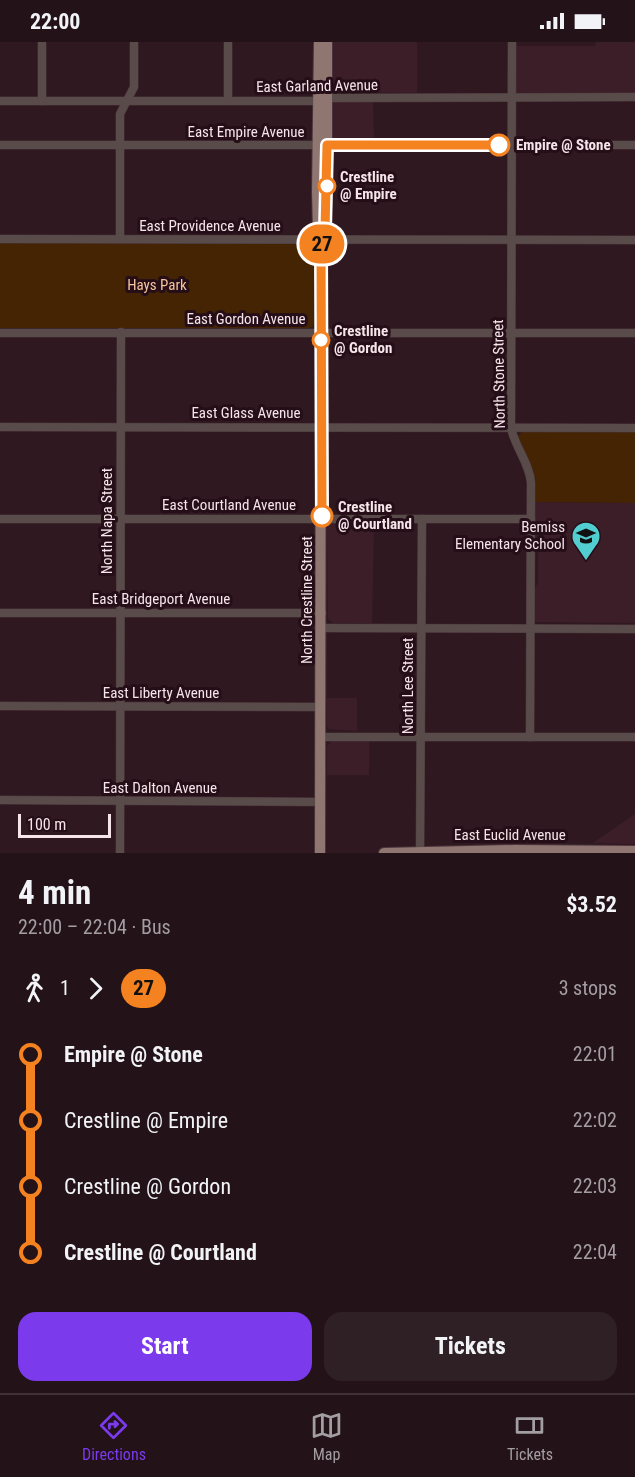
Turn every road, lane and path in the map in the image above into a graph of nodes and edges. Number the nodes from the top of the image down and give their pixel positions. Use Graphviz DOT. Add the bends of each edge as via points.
graph roads {
  1 [pos="42,42"];
  2 [pos="134,42"];
  3 [pos="228,42"];
  4 [pos="319,42"];
  5 [pos="327,42"];
  6 [pos="512,42"];
  7 [pos="635,97"];
  8 [pos="512,98"];
  9 [pos="322,99"];
  10 [pos="228,100"];
  11 [pos="0,101"];
  12 [pos="42,101"];
  13 [pos="127,101"];
  14 [pos="0,145"];
  15 [pos="120,145"];
  16 [pos="322,145"];
  17 [pos="511,145"];
  18 [pos="635,146"];
  19 [pos="0,239"];
  20 [pos="120,239"];
  21 [pos="322,239"];
  22 [pos="512,240"];
  23 [pos="635,240"];
  24 [pos="121,332"];
  25 [pos="0,333"];
  26 [pos="321,333"];
  27 [pos="511,333"];
  28 [pos="635,333"];
  29 [pos="120,426"];
  30 [pos="0,427"];
  31 [pos="322,427"];
  32 [pos="511,428"];
  33 [pos="635,428"];
  34 [pos="0,519"];
  35 [pos="120,519"];
  36 [pos="322,519"];
  37 [pos="422,519"];
  38 [pos="531,519"];
  39 [pos="0,613"];
  40 [pos="120,613"];
  41 [pos="322,613"];
  42 [pos="322,628"];
  43 [pos="421,628"];
  44 [pos="531,628"];
  45 [pos="635,628"];
  46 [pos="0,706"];
  47 [pos="120,706"];
  48 [pos="321,707"];
  49 [pos="322,737"];
  50 [pos="530,737"];
  51 [pos="635,737"];
  52 [pos="422,738"];
  53 [pos="0,800"];
  54 [pos="121,802"];
  55 [pos="321,802"];
  56 [pos="516,851"];
  57 [pos="612,851"];
  58 [pos="635,851"];
  59 [pos="420,852"];
  60 [pos="120,853"];
  61 [pos="320,853"];
  62 [pos="384,853"];
  1 -- 12 [label="street"];
  2 -- 13 [label="street" via="134,87"];
  3 -- 10 [label="street"];
  4 -- 9 [label="main road, North Crestline Street"];
  5 -- 9 [label="main road, North Crestline Street"];
  6 -- 8 [label="street, North Stone Street"];
  7 -- 8 [label="street, East Garland Avenue"];
  8 -- 9 [label="street, East Garland Avenue"];
  8 -- 17 [label="street, North Stone Street"];
  9 -- 10 [label="street, East Garland Avenue"];
  9 -- 16 [label="main road, North Crestline Street"];
  10 -- 13 [label="street, East Garland Avenue"];
  11 -- 12 [label="street, East Garland Avenue"];
  12 -- 13 [label="street, East Garland Avenue"];
  13 -- 15 [label="street" via="120,114"];
  14 -- 15 [label="street, East Empire Avenue"];
  15 -- 16 [label="street, East Empire Avenue"];
  15 -- 20 [label="street"];
  16 -- 17 [label="street, East Empire Avenue"];
  16 -- 21 [label="main road, North Crestline Street"];
  17 -- 18 [label="street, East Empire Avenue"];
  17 -- 22 [label="street, North Stone Street"];
  19 -- 20 [label="street, East Providence Avenue"];
  20 -- 21 [label="street, East Providence Avenue"];
  21 -- 22 [label="street, East Providence Avenue"];
  21 -- 26 [label="main road, North Crestline Street"];
  22 -- 23 [label="street, East Providence Avenue"];
  22 -- 27 [label="street, North Stone Street"];
  24 -- 25 [label="street, East Gordon Avenue"];
  24 -- 26 [label="street, East Gordon Avenue"];
  24 -- 29 [label="street, North Napa Street"];
  26 -- 27 [label="street, East Gordon Avenue"];
  26 -- 31 [label="main road, North Crestline Street"];
  27 -- 28 [label="street, East Gordon Avenue"];
  27 -- 32 [label="street, North Stone Street"];
  29 -- 30 [label="street, East Glass Avenue"];
  29 -- 31 [label="street, East Glass Avenue"];
  29 -- 35 [label="street, North Napa Street"];
  31 -- 32 [label="street, East Glass Avenue"];
  31 -- 36 [label="main road, North Crestline Street"];
  32 -- 33 [label="street, East Glass Avenue"];
  32 -- 38 [label="street, North Stone Street" via="531,475"];
  34 -- 35 [label="street, East Courtland Avenue"];
  35 -- 36 [label="street, East Courtland Avenue"];
  35 -- 40 [label="street, North Napa Street"];
  36 -- 37 [label="street, East Courtland Avenue"];
  36 -- 41 [label="main road, North Crestline Street"];
  37 -- 38 [label="street, East Courtland Avenue"];
  37 -- 43 [label="street, North Lee Street"];
  38 -- 44 [label="street, North Stone Street"];
  39 -- 40 [label="street, East Bridgeport Avenue"];
  40 -- 41 [label="street, East Bridgeport Avenue"];
  40 -- 47 [label="street, North Napa Street"];
  41 -- 42 [label="main road, North Crestline Street"];
  42 -- 43 [label="street"];
  42 -- 48 [label="main road, North Crestline Street"];
  43 -- 44 [label="street"];
  43 -- 52 [label="street, North Lee Street"];
  44 -- 45 [label="street"];
  44 -- 50 [label="street, North Stone Street"];
  46 -- 47 [label="street, East Liberty Avenue"];
  47 -- 48 [label="street, East Liberty Avenue"];
  47 -- 54 [label="street, North Napa Street"];
  48 -- 49 [label="main road, North Crestline Street"];
  49 -- 52 [label="street"];
  49 -- 55 [label="main road, North Crestline Street"];
  50 -- 51 [label="street"];
  50 -- 52 [label="street"];
  52 -- 59 [label="street, North Lee Street"];
  53 -- 54 [label="street, East Dalton Avenue"];
  54 -- 55 [label="street, East Dalton Avenue"];
  54 -- 60 [label="street, North Napa Street"];
  55 -- 61 [label="main road, North Crestline Street"];
  56 -- 57 [label="main road, East Euclid Avenue"];
  56 -- 59 [label="main road, East Euclid Avenue"];
  57 -- 58 [label="main road, East Euclid Avenue"];
  59 -- 62 [label="main road, East Euclid Avenue"];
}
